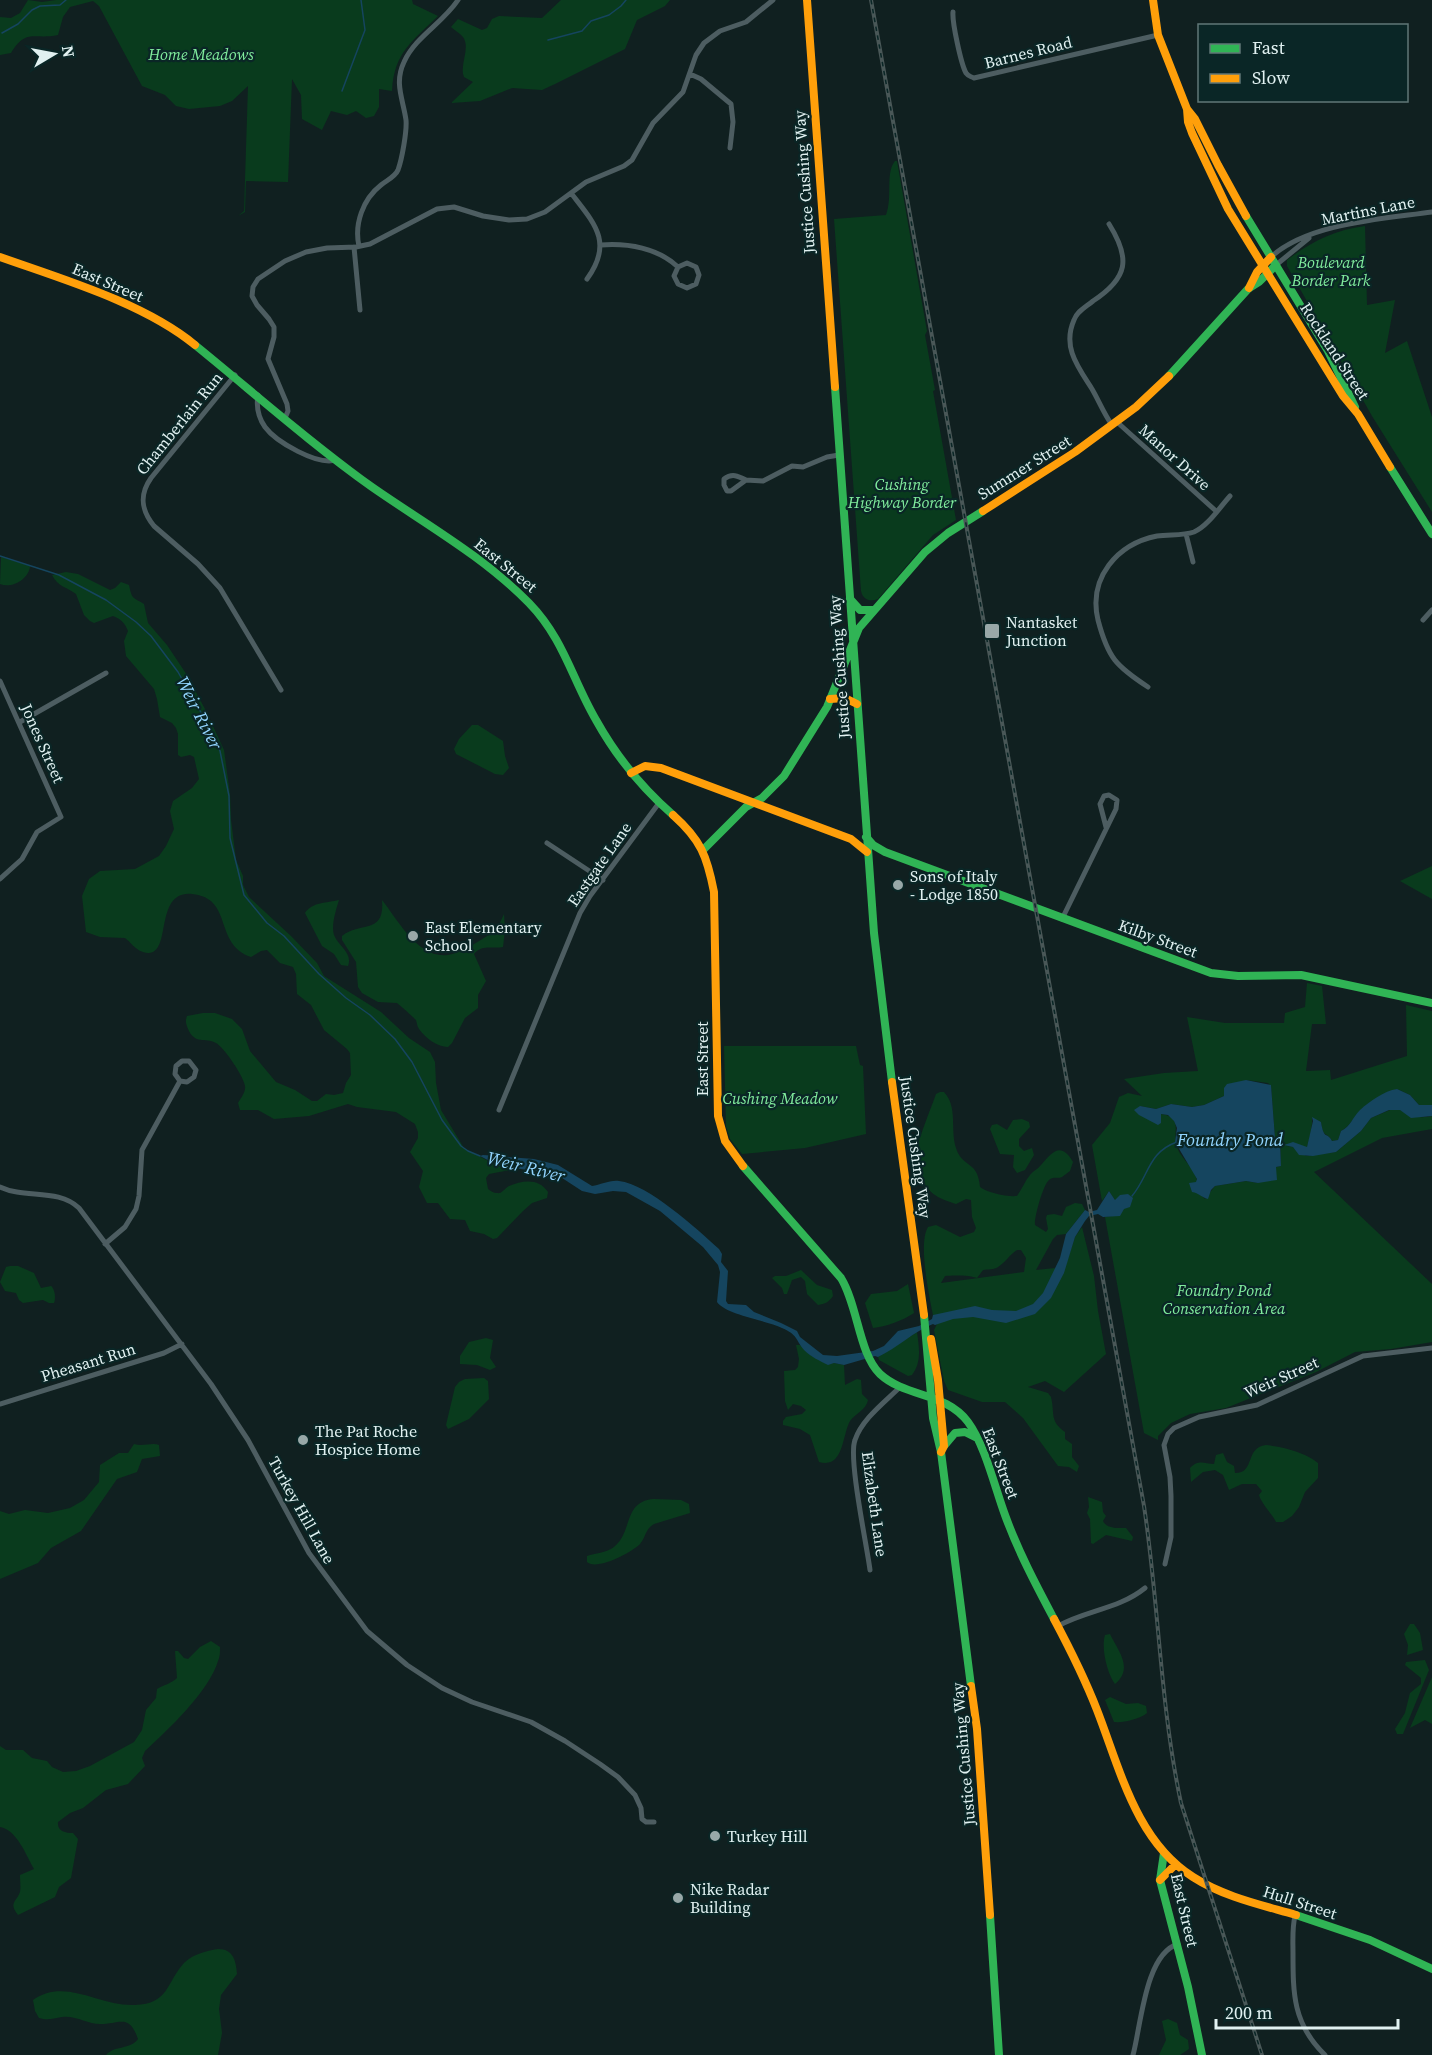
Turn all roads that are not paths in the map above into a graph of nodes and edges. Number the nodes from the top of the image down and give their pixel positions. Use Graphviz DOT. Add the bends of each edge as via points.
graph roads {
  1 [pos="458,0"];
  2 [pos="773,0"];
  3 [pos="807,0"];
  4 [pos="1153,0"];
  5 [pos="953,12"];
  6 [pos="1158,35"];
  7 [pos="690,74"];
  8 [pos="1187,109"];
  9 [pos="730,148"];
  10 [pos="571,192"];
  11 [pos="1432,212"];
  12 [pos="1109,224"];
  13 [pos="1310,236"];
  14 [pos="601,244"];
  15 [pos="356,247"];
  16 [pos="0,257"];
  17 [pos="1273,261"];
  18 [pos="678,267"];
  19 [pos="1265,270"];
  20 [pos="587,279"];
  21 [pos="360,310"];
  22 [pos="235,375"];
  23 [pos="258,395"];
  24 [pos="1358,414"];
  25 [pos="285,418"];
  26 [pos="1115,424"];
  27 [pos="839,455"];
  28 [pos="336,460"];
  29 [pos="746,480"];
  30 [pos="1230,496"];
  31 [pos="1216,511"];
  32 [pos="1186,534"];
  33 [pos="1432,534"];
  34 [pos="1193,562"];
  35 [pos="850,598"];
  36 [pos="874,610"];
  37 [pos="1432,610"];
  38 [pos="1423,621"];
  39 [pos="853,642"];
  40 [pos="106,673"];
  41 [pos="0,681"];
  42 [pos="1148,687"];
  43 [pos="281,690"];
  44 [pos="830,699"];
  45 [pos="857,704"];
  46 [pos="20,722"];
  47 [pos="631,773"];
  48 [pos="753,803"];
  49 [pos="659,804"];
  50 [pos="1106,827"];
  51 [pos="866,833"];
  52 [pos="851,839"];
  53 [pos="547,843"];
  54 [pos="703,850"];
  55 [pos="885,852"];
  56 [pos="867,856"];
  57 [pos="0,879"];
  58 [pos="603,880"];
  59 [pos="1062,919"];
  60 [pos="1432,1003"];
  61 [pos="180,1081"];
  62 [pos="499,1110"];
  63 [pos="0,1187"];
  64 [pos="105,1244"];
  65 [pos="182,1344"];
  66 [pos="1432,1348"];
  67 [pos="900,1387"];
  68 [pos="935,1398"];
  69 [pos="0,1404"];
  70 [pos="975,1437"];
  71 [pos="943,1449"];
  72 [pos="1166,1564"];
  73 [pos="870,1570"];
  74 [pos="1145,1588"];
  75 [pos="1058,1626"];
  76 [pos="654,1822"];
  77 [pos="1164,1853"];
  78 [pos="1176,1864"];
  79 [pos="1160,1880"];
  80 [pos="1296,1916"];
  81 [pos="1178,1944"];
  82 [pos="1432,1969"];
  83 [pos="999,2055"];
  84 [pos="1133,2055"];
  85 [pos="1202,2055"];
  86 [pos="1324,2055"];
  1 -- 15 [label="street" via="413,47 403,64 398,89 406,124 398,170 364,207"];
  2 -- 7 [label="street" via="746,22 707,40 696,55"];
  3 -- 27 [label="main road, Justice Cushing Way"];
  4 -- 6 [label="main road"];
  5 -- 6 [label="street, Barnes Road" via="964,68 974,78"];
  6 -- 8 [label="main road"];
  7 -- 9 [label="street" via="731,104"];
  7 -- 10 [label="street" via="683,92 650,128 632,160"];
  8 -- 17 [label="main road"];
  8 -- 19 [label="main road" via="1188,122 1228,209"];
  10 -- 14 [label="street" via="596,226"];
  10 -- 15 [label="street" via="545,212 522,219 490,218 454,207 437,209 378,240"];
  11 -- 13 [label="street, Martins Lane" via="1344,225"];
  12 -- 26 [label="street, Manor Drive" via="1123,252 1120,276 1110,290 1076,316 1070,339 1074,362"];
  13 -- 17 [label="street, Martins Lane"];
  13 -- 17 [label="street, Martins Lane" via="1291,243"];
  14 -- 18 [label="street" via="650,250"];
  14 -- 20 [label="street" via="598,262"];
  15 -- 21 [label="street"];
  15 -- 25 [label="street" via="298,255 270,270 253,287 254,302 274,327 268,359 287,404"];
  16 -- 22 [label="main road, East Street" via="142,312 188,339"];
  17 -- 19 [label="main road, Summer Street"];
  17 -- 24 [label="main road, Rockland Street" via="1350,392"];
  18 -- 18 [label="street" via="678,284 687,288 696,284 696,267 687,263"];
  19 -- 24 [label="main road, Rockland Street"];
  19 -- 26 [label="main road, Summer Street" via="1259,282 1248,289 1180,365"];
  22 -- 23 [label="main road, East Street"];
  22 -- 43 [label="street, Chamberlain Run" via="151,478 142,505 154,526 220,588"];
  23 -- 25 [label="main road, East Street"];
  23 -- 28 [label="street" via="258,414 272,435 307,455 324,461"];
  24 -- 33 [label="main road, Rockland Street"];
  25 -- 28 [label="main road, East Street"];
  26 -- 31 [label="street, Manor Drive"];
  26 -- 36 [label="main road, Summer Street" via="948,533"];
  27 -- 29 [label="street" via="791,467 763,481"];
  27 -- 35 [label="main road, Justice Cushing Way"];
  28 -- 47 [label="main road, East Street" via="490,567 530,604 560,643 600,728"];
  30 -- 31 [label="street"];
  31 -- 32 [label="street" via="1201,528"];
  32 -- 34 [label="street"];
  32 -- 42 [label="street" via="1150,538 1126,548 1109,563 1097,586 1097,614 1109,653 1119,667"];
  35 -- 36 [label="main road" via="860,610"];
  35 -- 39 [label="main road, Justice Cushing Way"];
  36 -- 39 [label="main road, Summer Street"];
  37 -- 38 [label="street"];
  39 -- 44 [label="main road, Summer Street"];
  39 -- 45 [label="main road, Justice Cushing Way"];
  40 -- 46 [label="street"];
  41 -- 46 [label="street, Jones Street"];
  44 -- 45 [label="main road" via="845,698"];
  44 -- 48 [label="main road, Summer Street" via="787,771"];
  45 -- 51 [label="main road, Justice Cushing Way"];
  46 -- 57 [label="street, Jones Street" via="61,817 37,832 22,860"];
  47 -- 48 [label="main road" via="643,766 657,767"];
  47 -- 49 [label="main road, East Street"];
  48 -- 52 [label="main road"];
  48 -- 54 [label="main road, Summer Street"];
  49 -- 54 [label="main road, East Street"];
  49 -- 58 [label="street, Eastgate Lane"];
  50 -- 50 [label="street" via="1117,806 1115,798 1109,795 1100,804"];
  50 -- 59 [label="street"];
  51 -- 52 [label="main road"];
  51 -- 55 [label="main road, Kilby Street" via="873,845"];
  51 -- 56 [label="main road, Justice Cushing Way"];
  52 -- 56 [label="main road"];
  53 -- 58 [label="street"];
  54 -- 67 [label="main road, East Street" via="714,892 720,1135 838,1274 850,1296 873,1367"];
  55 -- 56 [label="main road"];
  55 -- 59 [label="main road, Kilby Street"];
  56 -- 68 [label="main road, Justice Cushing Way" via="885,1029 926,1325 933,1349"];
  58 -- 62 [label="street, Eastgate Lane" via="580,913"];
  59 -- 60 [label="main road, Kilby Street" via="1211,973 1301,975"];
  61 -- 61 [label="street" via="190,1081 195,1075 195,1067 189,1061 176,1066 175,1074"];
  61 -- 64 [label="street" via="142,1150 139,1196 133,1216"];
  63 -- 64 [label="street, Turkey Hill Lane" via="70,1200"];
  64 -- 65 [label="street, Turkey Hill Lane"];
  65 -- 69 [label="street, Pheasant Run"];
  65 -- 76 [label="street, Turkey Hill Lane" via="243,1432 309,1553 371,1635 442,1688 531,1722 583,1753 626,1785 639,1803 642,1819"];
  66 -- 72 [label="street, Weir Street" via="1364,1356 1257,1405 1199,1417 1174,1428 1164,1445 1171,1496 1171,1537"];
  67 -- 68 [label="main road, East Street"];
  67 -- 73 [label="street, Elizabeth Lane" via="865,1422 853,1446"];
  68 -- 70 [label="main road, East Street" via="961,1413"];
  68 -- 71 [label="main road, Justice Cushing Way" via="937,1446"];
  70 -- 71 [label="main road" via="956,1433"];
  70 -- 75 [label="main road, East Street" via="1017,1545"];
  71 -- 83 [label="main road, Justice Cushing Way" via="975,1709"];
  74 -- 75 [label="street" via="1118,1605"];
  75 -- 77 [label="main road, East Street" via="1091,1695 1136,1811"];
  77 -- 78 [label="main road, Hull Street"];
  77 -- 79 [label="main road, East Street"];
  78 -- 79 [label="main road"];
  78 -- 80 [label="main road, Hull Street" via="1207,1885"];
  79 -- 81 [label="main road, East Street"];
  80 -- 82 [label="main road, Hull Street" via="1381,1945"];
  80 -- 86 [label="street" via="1295,2005 1308,2036"];
  81 -- 84 [label="street" via="1167,1950 1151,1976"];
  81 -- 85 [label="main road, East Street"];
}
